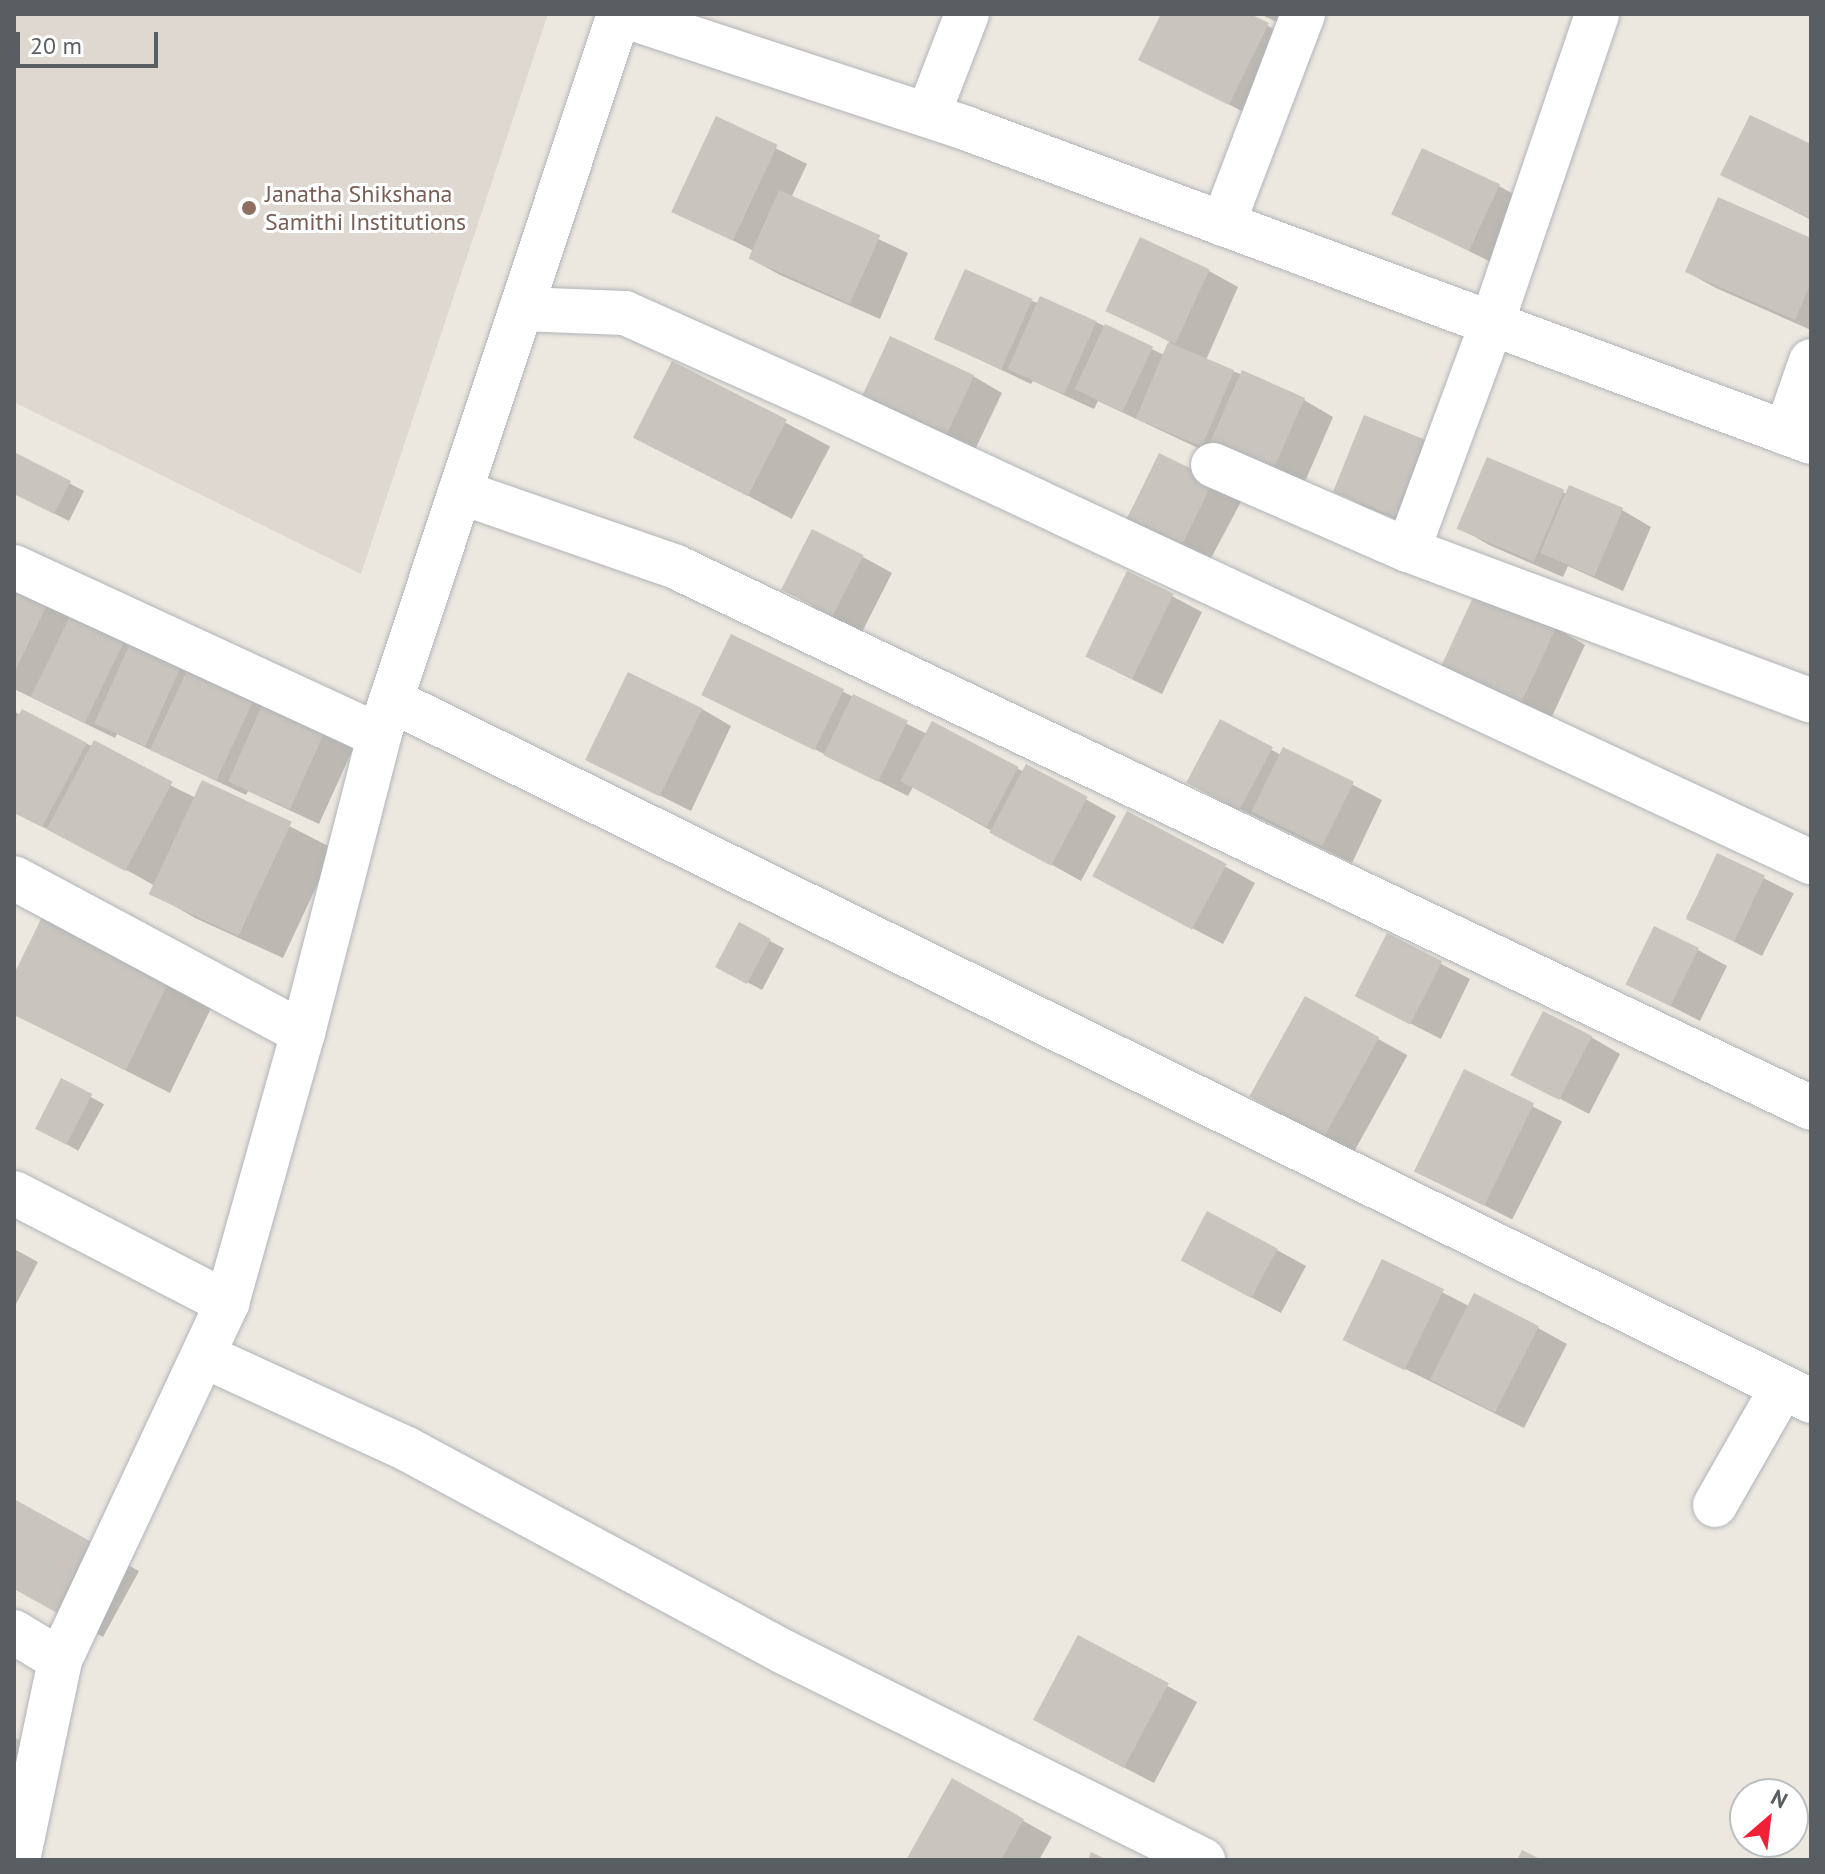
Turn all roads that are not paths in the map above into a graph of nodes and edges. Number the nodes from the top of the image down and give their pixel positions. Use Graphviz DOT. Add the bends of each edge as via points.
graph roads {
  1 [pos="619,14"];
  2 [pos="967,14"];
  3 [pos="1303,14"];
  4 [pos="1597,14"];
  5 [pos="928,115"];
  6 [pos="1223,224"];
  7 [pos="521,309"];
  8 [pos="1492,323"];
  9 [pos="1811,361"];
  10 [pos="1798,437"];
  11 [pos="1213,465"];
  12 [pos="460,492"];
  13 [pos="1408,550"];
  14 [pos="14,567"];
  15 [pos="1811,701"];
  16 [pos="385,718"];
  17 [pos="1811,862"];
  18 [pos="14,878"];
  19 [pos="303,1033"];
  20 [pos="1811,1108"];
  21 [pos="14,1193"];
  22 [pos="227,1303"];
  23 [pos="204,1356"];
  24 [pos="1796,1394"];
  25 [pos="1715,1505"];
  26 [pos="14,1632"];
  27 [pos="60,1660"];
  28 [pos="18,1860"];
  29 [pos="1203,1860"];
  1 -- 5 [label="street"];
  1 -- 7 [label="street"];
  2 -- 5 [label="street"];
  3 -- 6 [label="street"];
  4 -- 8 [label="street"];
  5 -- 6 [label="street"];
  6 -- 8 [label="street"];
  7 -- 12 [label="street"];
  7 -- 17 [label="street" via="625,313"];
  8 -- 10 [label="street"];
  8 -- 13 [label="street"];
  9 -- 10 [label="street"];
  11 -- 13 [label="street"];
  12 -- 16 [label="street"];
  12 -- 20 [label="street" via="676,567"];
  13 -- 15 [label="street"];
  14 -- 16 [label="street"];
  16 -- 19 [label="street"];
  16 -- 24 [label="street"];
  18 -- 19 [label="street"];
  19 -- 22 [label="street"];
  21 -- 22 [label="street"];
  22 -- 23 [label="street"];
  23 -- 27 [label="street"];
  23 -- 29 [label="street" via="407,1449 784,1652"];
  24 -- 25 [label="street"];
  26 -- 27 [label="street"];
  27 -- 28 [label="street"];
}
